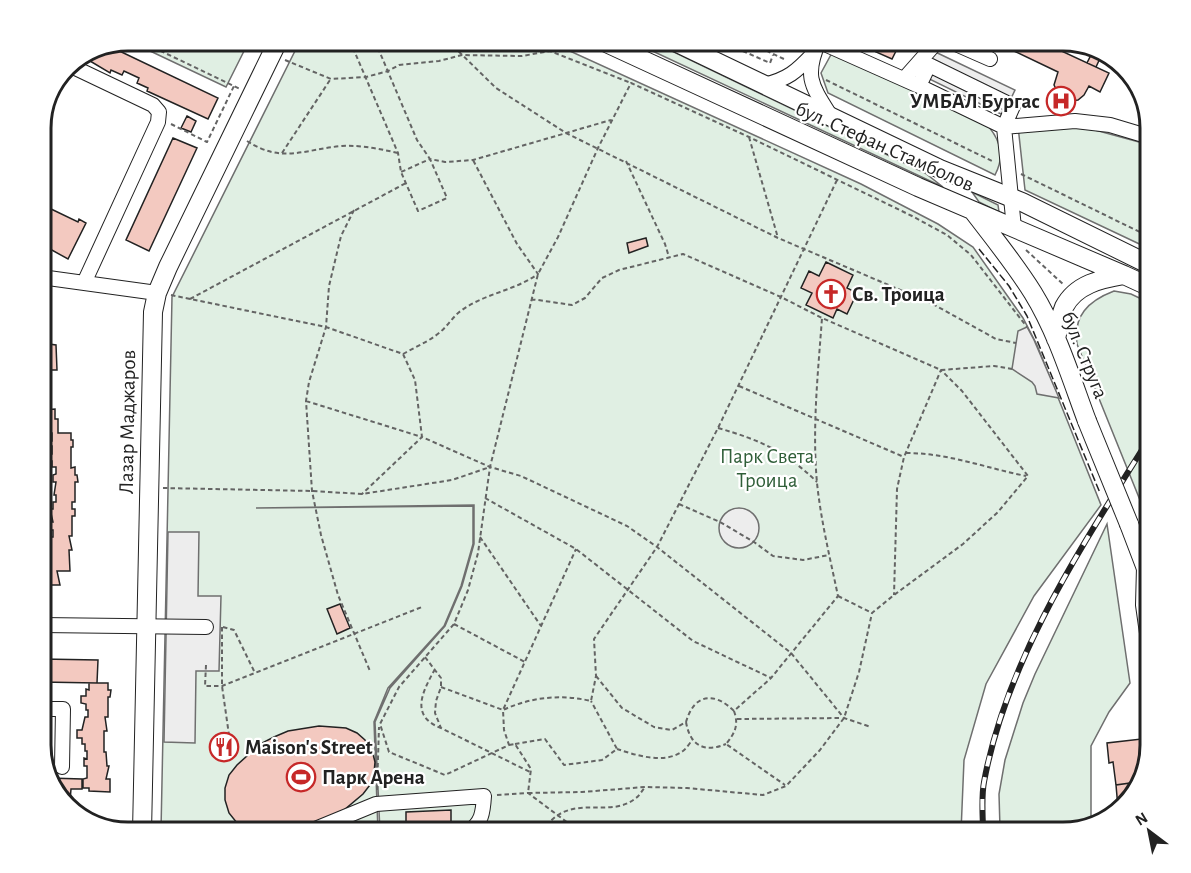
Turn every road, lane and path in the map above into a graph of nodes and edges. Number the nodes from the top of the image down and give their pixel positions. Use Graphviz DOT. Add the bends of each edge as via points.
graph roads {
  1 [pos="162,51"];
  2 [pos="272,51"];
  3 [pos="355,51"];
  4 [pos="379,51"];
  5 [pos="458,51"];
  6 [pos="550,51"];
  7 [pos="625,51"];
  8 [pos="695,51"];
  9 [pos="743,51"];
  10 [pos="768,51"];
  11 [pos="814,51"];
  12 [pos="834,51"];
  13 [pos="929,51"];
  14 [pos="973,51"];
  15 [pos="774,54"];
  16 [pos="462,55"];
  17 [pos="990,59"];
  18 [pos="290,62"];
  19 [pos="77,70"];
  20 [pos="806,70"];
  21 [pos="387,71"];
  22 [pos="366,77"];
  23 [pos="331,79"];
  24 [pos="904,79"];
  25 [pos="631,83"];
  26 [pos="764,85"];
  27 [pos="234,86"];
  28 [pos="919,86"];
  29 [pos="251,94"];
  30 [pos="159,112"];
  31 [pos="830,115"];
  32 [pos="612,120"];
  33 [pos="1004,126"];
  34 [pos="232,132"];
  35 [pos="566,133"];
  36 [pos="1140,134"];
  37 [pos="749,137"];
  38 [pos="598,148"];
  39 [pos="282,153"];
  40 [pos="398,153"];
  41 [pos="430,159"];
  42 [pos="473,160"];
  43 [pos="626,161"];
  44 [pos="940,169"];
  45 [pos="1008,169"];
  46 [pos="401,172"];
  47 [pos="837,180"];
  48 [pos="406,183"];
  49 [pos="1012,198"];
  50 [pos="354,210"];
  51 [pos="972,210"];
  52 [pos="1014,228"];
  53 [pos="1140,232"];
  54 [pos="778,238"];
  55 [pos="805,248"];
  56 [pos="1026,248"];
  57 [pos="669,257"];
  58 [pos="1140,260"];
  59 [pos="538,274"];
  60 [pos="1124,274"];
  61 [pos="51,278"];
  62 [pos="1140,282"];
  63 [pos="84,283"];
  64 [pos="1066,287"];
  65 [pos="157,293"];
  66 [pos="781,297"];
  67 [pos="190,299"];
  68 [pos="531,299"];
  69 [pos="822,318"];
  70 [pos="326,327"];
  71 [pos="1027,327"];
  72 [pos="1056,339"];
  73 [pos="1016,343"];
  74 [pos="403,354"];
  75 [pos="1012,369"];
  76 [pos="941,370"];
  77 [pos="739,386"];
  78 [pos="306,401"];
  79 [pos="816,417"];
  80 [pos="718,428"];
  81 [pos="422,437"];
  82 [pos="905,455"];
  83 [pos="490,467"];
  84 [pos="1028,476"];
  85 [pos="817,482"];
  86 [pos="149,488"];
  87 [pos="312,491"];
  88 [pos="362,494"];
  89 [pos="485,498"];
  90 [pos="679,504"];
  91 [pos="480,537"];
  92 [pos="657,547"];
  93 [pos="1140,548"];
  94 [pos="576,549"];
  95 [pos="829,555"];
  96 [pos="628,590"];
  97 [pos="894,595"];
  98 [pos="838,596"];
  99 [pos="422,607"];
  100 [pos="872,613"];
  101 [pos="454,624"];
  102 [pos="51,625"];
  103 [pos="147,626"];
  104 [pos="541,626"];
  105 [pos="206,627"];
  106 [pos="222,627"];
  107 [pos="354,633"];
  108 [pos="791,653"];
  109 [pos="425,657"];
  110 [pos="525,662"];
  111 [pos="206,665"];
  112 [pos="435,669"];
  113 [pos="370,671"];
  114 [pos="255,673"];
  115 [pos="596,676"];
  116 [pos="771,678"];
  117 [pos="222,686"];
  118 [pos="441,687"];
  119 [pos="591,701"];
  120 [pos="51,709"];
  121 [pos="503,710"];
  122 [pos="734,711"];
  123 [pos="843,718"];
  124 [pos="737,719"];
  125 [pos="686,722"];
  126 [pos="380,724"];
  127 [pos="871,727"];
  128 [pos="441,728"];
  129 [pos="229,735"];
  130 [pos="692,740"];
  131 [pos="515,744"];
  132 [pos="726,744"];
  133 [pos="509,745"];
  134 [pos="617,748"];
  135 [pos="493,752"];
  136 [pos="62,767"];
  137 [pos="530,773"];
  138 [pos="786,786"];
  139 [pos="645,787"];
  140 [pos="528,793"];
  141 [pos="484,796"];
  142 [pos="376,804"];
  143 [pos="142,822"];
  144 [pos="336,822"];
  145 [pos="479,822"];
  146 [pos="550,822"];
  147 [pos="567,822"];
  1 -- 27 [label="path"];
  2 -- 29 [label="main road, Лазар Маджаров"];
  3 -- 22 [label="path"];
  4 -- 21 [label="path"];
  5 -- 16 [label="path"];
  6 -- 16 [label="path" via="522,56"];
  6 -- 25 [label="path"];
  7 -- 51 [label="main road, бул. Стефан Стамболов"];
  8 -- 26 [label="main road, бул. Стефан Стамболов"];
  9 -- 15 [label="path" via="770,63"];
  10 -- 15 [label="path"];
  11 -- 20 [label="street"];
  12 -- 24 [label="street"];
  13 -- 24 [label="street"];
  14 -- 17 [label="street"];
  15 -- 20 [label="path"];
  16 -- 21 [label="path" via="399,64"];
  16 -- 35 [label="path" via="496,88"];
  18 -- 23 [label="path"];
  19 -- 30 [label="street" via="153,105"];
  20 -- 26 [label="street"];
  20 -- 31 [label="street"];
  20 -- 45 [label="path"];
  21 -- 22 [label="path"];
  21 -- 41 [label="path" via="417,140"];
  22 -- 23 [label="path"];
  22 -- 40 [label="path"];
  23 -- 39 [label="path"];
  24 -- 28 [label="street"];
  25 -- 32 [label="path"];
  25 -- 37 [label="path"];
  26 -- 31 [label="main road, бул. Стефан Стамболов"];
  27 -- 29 [label="path"];
  27 -- 30 [label="path" via="207,142 171,124"];
  28 -- 33 [label="street"];
  28 -- 33 [label="street" via="929,65 1013,106"];
  29 -- 34 [label="main road, Лазар Маджаров"];
  30 -- 63 [label="street" via="158,122"];
  31 -- 44 [label="main road, бул. Стефан Стамболов"];
  32 -- 35 [label="path"];
  32 -- 38 [label="path"];
  33 -- 36 [label="street" via="1075,121"];
  33 -- 45 [label="street"];
  34 -- 39 [label="path" via="261,150"];
  34 -- 65 [label="main road, Лазар Маджаров"];
  35 -- 38 [label="path"];
  35 -- 42 [label="path"];
  37 -- 47 [label="path"];
  37 -- 54 [label="path"];
  38 -- 43 [label="path"];
  38 -- 59 [label="path"];
  39 -- 40 [label="path" via="362,146"];
  40 -- 46 [label="path"];
  41 -- 42 [label="path"];
  41 -- 46 [label="path"];
  41 -- 48 [label="path" via="447,198 418,211"];
  42 -- 59 [label="path"];
  43 -- 54 [label="path"];
  43 -- 57 [label="path"];
  44 -- 49 [label="main road, бул. Стефан Стамболов"];
  44 -- 51 [label="main road, бул. Струга"];
  45 -- 49 [label="street"];
  45 -- 53 [label="path"];
  46 -- 48 [label="path"];
  47 -- 55 [label="path"];
  47 -- 71 [label="path" via="947,235 971,255"];
  48 -- 50 [label="path"];
  49 -- 52 [label="street"];
  49 -- 58 [label="main road, бул. Стефан Стамболов"];
  50 -- 67 [label="path"];
  50 -- 70 [label="path" via="341,236 329,285"];
  51 -- 52 [label="main road, бул. Стефан Стамболов"];
  51 -- 72 [label="main road, бул. Струга" via="1034,294"];
  52 -- 60 [label="main road, бул. Стефан Стамболов"];
  54 -- 55 [label="path"];
  55 -- 66 [label="path"];
  55 -- 73 [label="path" via="931,303 996,339"];
  56 -- 64 [label="path"];
  57 -- 66 [label="path" via="683,254"];
  57 -- 68 [label="path" via="602,278 585,298 572,305"];
  59 -- 68 [label="path"];
  59 -- 74 [label="path" via="524,284 487,296 461,310 441,332"];
  60 -- 62 [label="main road, бул. Стефан Стамболов"];
  60 -- 72 [label="main road" via="1100,279 1074,294 1064,308"];
  61 -- 63 [label="street"];
  63 -- 65 [label="street"];
  65 -- 67 [label="path"];
  65 -- 86 [label="main road, Лазар Маджаров" via="151,333"];
  66 -- 69 [label="path"];
  66 -- 77 [label="path"];
  67 -- 70 [label="path"];
  68 -- 83 [label="path"];
  69 -- 76 [label="path"];
  69 -- 79 [label="path"];
  70 -- 74 [label="path"];
  70 -- 78 [label="path"];
  72 -- 93 [label="main road, бул. Струга, bridge"];
  74 -- 81 [label="path" via="415,380"];
  75 -- 76 [label="path" via="994,366"];
  76 -- 82 [label="path"];
  76 -- 84 [label="path"];
  77 -- 79 [label="path"];
  77 -- 80 [label="path"];
  78 -- 81 [label="path"];
  78 -- 87 [label="path"];
  79 -- 82 [label="path"];
  79 -- 85 [label="path"];
  80 -- 85 [label="path" via="774,448"];
  80 -- 90 [label="path"];
  81 -- 83 [label="path"];
  81 -- 88 [label="path"];
  82 -- 84 [label="path" via="933,454"];
  82 -- 97 [label="path" via="897,489"];
  83 -- 88 [label="path" via="452,480"];
  83 -- 89 [label="path"];
  83 -- 92 [label="path" via="521,476 627,526"];
  84 -- 97 [label="path" via="998,512 963,544"];
  85 -- 95 [label="path"];
  86 -- 87 [label="path"];
  86 -- 103 [label="main road, Лазар Маджаров"];
  87 -- 88 [label="path"];
  87 -- 107 [label="path" via="338,595"];
  89 -- 91 [label="path"];
  89 -- 94 [label="path"];
  90 -- 92 [label="path"];
  90 -- 95 [label="path" via="720,522 773,556 803,560"];
  91 -- 101 [label="path" via="468,590"];
  91 -- 104 [label="path"];
  92 -- 96 [label="path"];
  92 -- 108 [label="path"];
  94 -- 96 [label="path"];
  94 -- 104 [label="path"];
  95 -- 98 [label="path"];
  96 -- 115 [label="path" via="594,639"];
  96 -- 116 [label="path" via="693,641"];
  97 -- 100 [label="path"];
  98 -- 100 [label="path"];
  98 -- 108 [label="path"];
  99 -- 107 [label="path"];
  100 -- 123 [label="path" via="859,672"];
  101 -- 109 [label="path"];
  101 -- 110 [label="path"];
  102 -- 103 [label="street"];
  103 -- 105 [label="street"];
  103 -- 143 [label="main road, Лазар Маджаров"];
  104 -- 110 [label="path"];
  105 -- 106 [label="path"];
  106 -- 114 [label="path" via="234,630"];
  106 -- 117 [label="path"];
  107 -- 113 [label="path"];
  107 -- 114 [label="path"];
  108 -- 116 [label="path"];
  108 -- 123 [label="path"];
  109 -- 112 [label="path"];
  109 -- 126 [label="path" via="399,687"];
  110 -- 121 [label="path"];
  111 -- 117 [label="path" via="206,686"];
  112 -- 118 [label="path"];
  112 -- 128 [label="path" via="423,692 421,706 429,723"];
  114 -- 117 [label="path"];
  115 -- 119 [label="path"];
  115 -- 125 [label="path" via="622,708 654,727 672,730"];
  116 -- 122 [label="path"];
  117 -- 129 [label="path"];
  118 -- 121 [label="path"];
  118 -- 128 [label="path" via="435,713"];
  119 -- 121 [label="path" via="551,697"];
  119 -- 134 [label="path"];
  120 -- 136 [label="street" via="63,709"];
  121 -- 133 [label="path"];
  122 -- 124 [label="path"];
  122 -- 125 [label="path" via="724,701 711,698 698,702"];
  123 -- 124 [label="path"];
  123 -- 127 [label="path"];
  123 -- 138 [label="path"];
  124 -- 132 [label="path" via="736,730"];
  125 -- 130 [label="path"];
  126 -- 135 [label="path" via="389,752 445,775"];
  126 -- 142 [label="path"];
  128 -- 135 [label="path"];
  130 -- 132 [label="path" via="709,748"];
  130 -- 134 [label="path" via="683,752 667,757 643,757"];
  131 -- 133 [label="path"];
  131 -- 134 [label="path" via="545,740 564,765 602,760"];
  131 -- 137 [label="path"];
  132 -- 138 [label="path"];
  133 -- 135 [label="path"];
  135 -- 137 [label="path"];
  137 -- 140 [label="path"];
  138 -- 139 [label="path" via="763,795"];
  139 -- 140 [label="path"];
  139 -- 146 [label="path, bridge" via="635,799 617,806 582,807"];
  140 -- 141 [label="path"];
  140 -- 147 [label="path"];
  141 -- 142 [label="street"];
  141 -- 145 [label="street"];
  142 -- 144 [label="street"];
}
